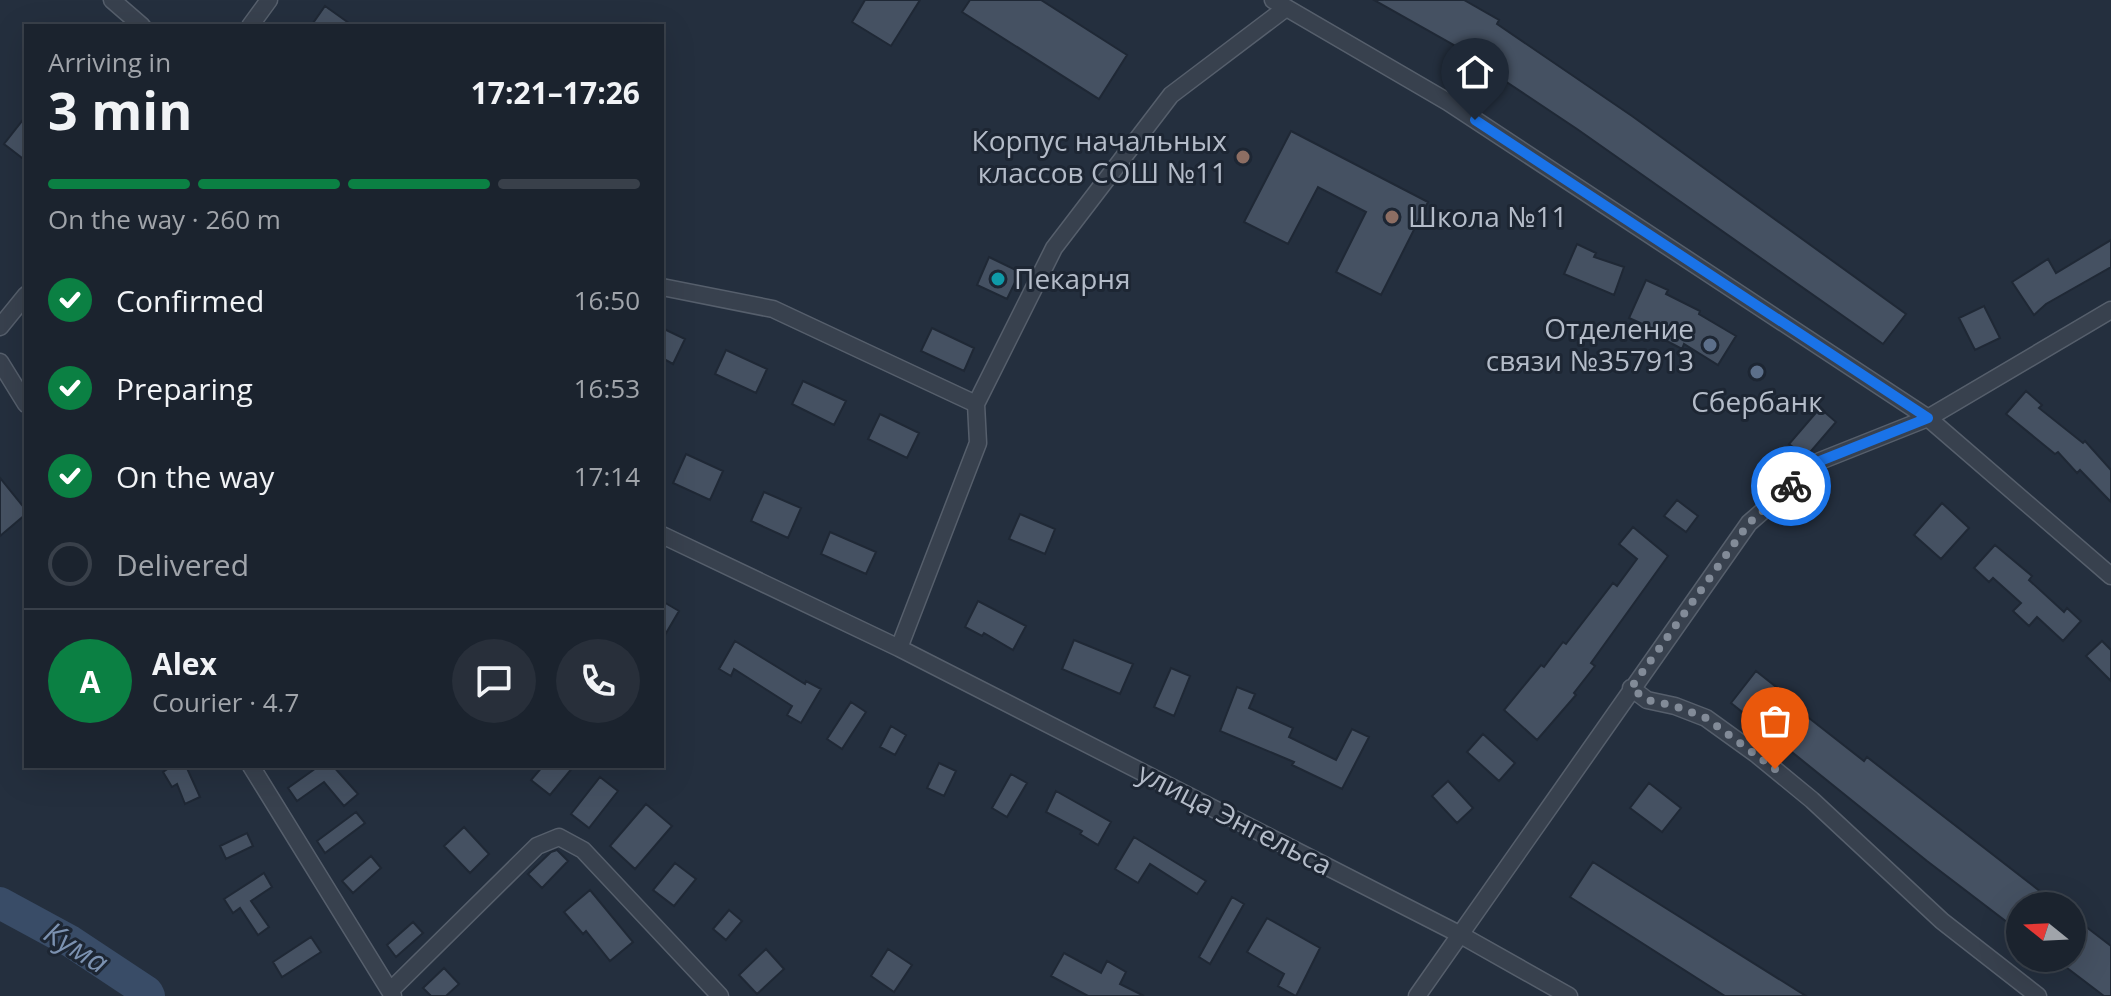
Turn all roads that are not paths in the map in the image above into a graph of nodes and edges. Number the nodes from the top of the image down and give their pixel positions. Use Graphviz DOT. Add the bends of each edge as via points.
graph roads {
  1 [pos="112,0"];
  2 [pos="269,0"];
  3 [pos="1280,4"];
  4 [pos="140,24"];
  5 [pos="251,24"];
  6 [pos="664,287"];
  7 [pos="24,297"];
  8 [pos="2111,310"];
  9 [pos="0,327"];
  10 [pos="0,362"];
  11 [pos="24,401"];
  12 [pos="976,404"];
  13 [pos="1928,418"];
  14 [pos="664,536"];
  15 [pos="2111,576"];
  16 [pos="899,648"];
  17 [pos="1631,688"];
  18 [pos="252,768"];
  19 [pos="1459,934"];
  20 [pos="392,994"];
  21 [pos="720,996"];
  22 [pos="1417,996"];
  23 [pos="1569,996"];
  24 [pos="2038,996"];
  1 -- 4 [label="street"];
  2 -- 5 [label="street"];
  3 -- 12 [label="street" via="1171,95 1054,248"];
  3 -- 13 [label="street" via="1448,102"];
  6 -- 12 [label="street" via="773,309"];
  7 -- 9 [label="street"];
  8 -- 13 [label="street"];
  10 -- 11 [label="street"];
  12 -- 16 [label="street" via="978,443"];
  13 -- 15 [label="street"];
  13 -- 17 [label="street" via="1820,461 1749,523"];
  14 -- 16 [label="street, улица Энгельса"];
  16 -- 19 [label="street, улица Энгельса"];
  17 -- 19 [label="street"];
  17 -- 24 [label="street" via="1647,700 1706,718 1756,754 1942,921"];
  18 -- 20 [label="street"];
  19 -- 22 [label="street"];
  19 -- 23 [label="street, улица Энгельса"];
  20 -- 21 [label="street" via="537,846 559,837 583,850"];
}
